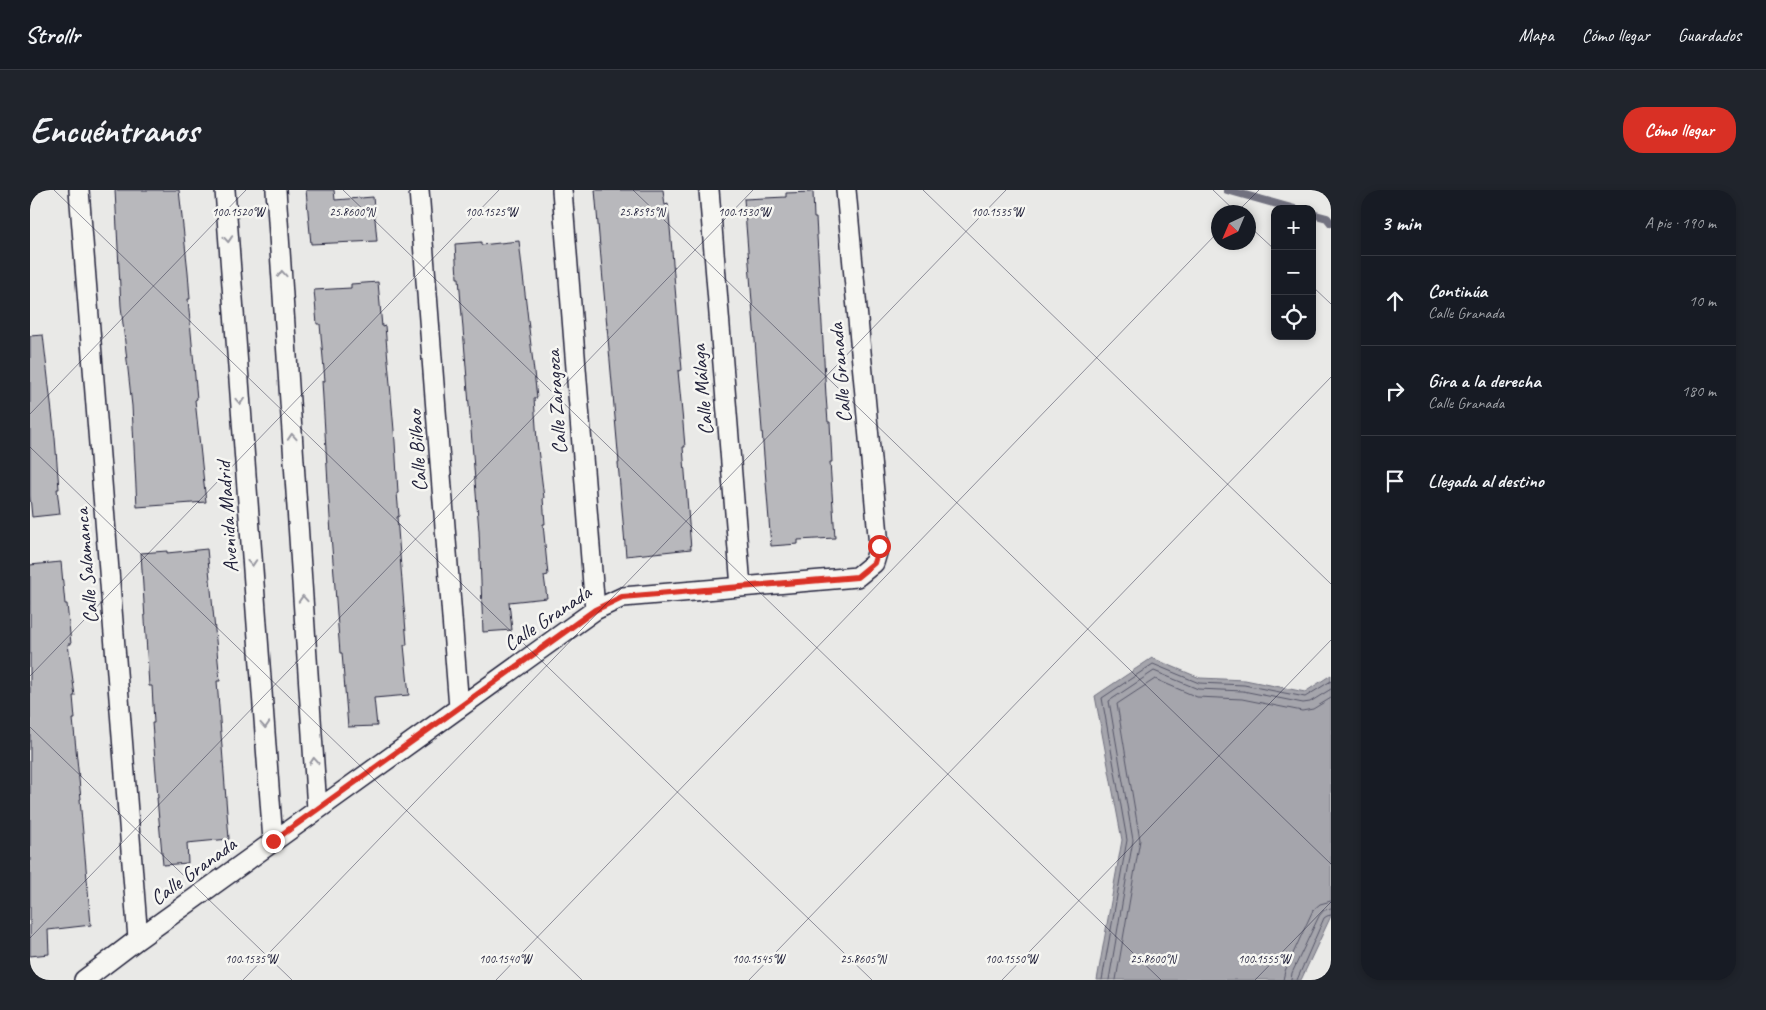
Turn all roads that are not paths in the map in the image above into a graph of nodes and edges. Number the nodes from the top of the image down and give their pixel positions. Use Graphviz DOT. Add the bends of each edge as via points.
graph roads {
  1 [pos="78,190"];
  2 [pos="225,190"];
  3 [pos="276,190"];
  4 [pos="419,190"];
  5 [pos="562,190"];
  6 [pos="709,190"];
  7 [pos="846,190"];
  8 [pos="741,587"];
  9 [pos="595,610"];
  10 [pos="459,708"];
  11 [pos="317,810"];
  12 [pos="273,841"];
  13 [pos="138,939"];
  14 [pos="84,980"];
  1 -- 13 [label="street, Calle Salamanca"];
  2 -- 12 [label="street, Avenida Madrid, one-way"];
  11 -- 3 [label="street, one-way"];
  4 -- 10 [label="street, Calle Bilbao"];
  5 -- 9 [label="street, Calle Zaragoza"];
  6 -- 8 [label="street, Calle Málaga"];
  7 -- 8 [label="street, Calle Granada" via="879,546 874,563 857,577"];
  8 -- 9 [label="street, Calle Granada" via="622,597"];
  9 -- 10 [label="street, Calle Granada"];
  10 -- 11 [label="street, Calle Granada"];
  11 -- 12 [label="street, Calle Granada"];
  12 -- 13 [label="street, Calle Granada"];
  13 -- 14 [label="street, Calle Granada"];
}
